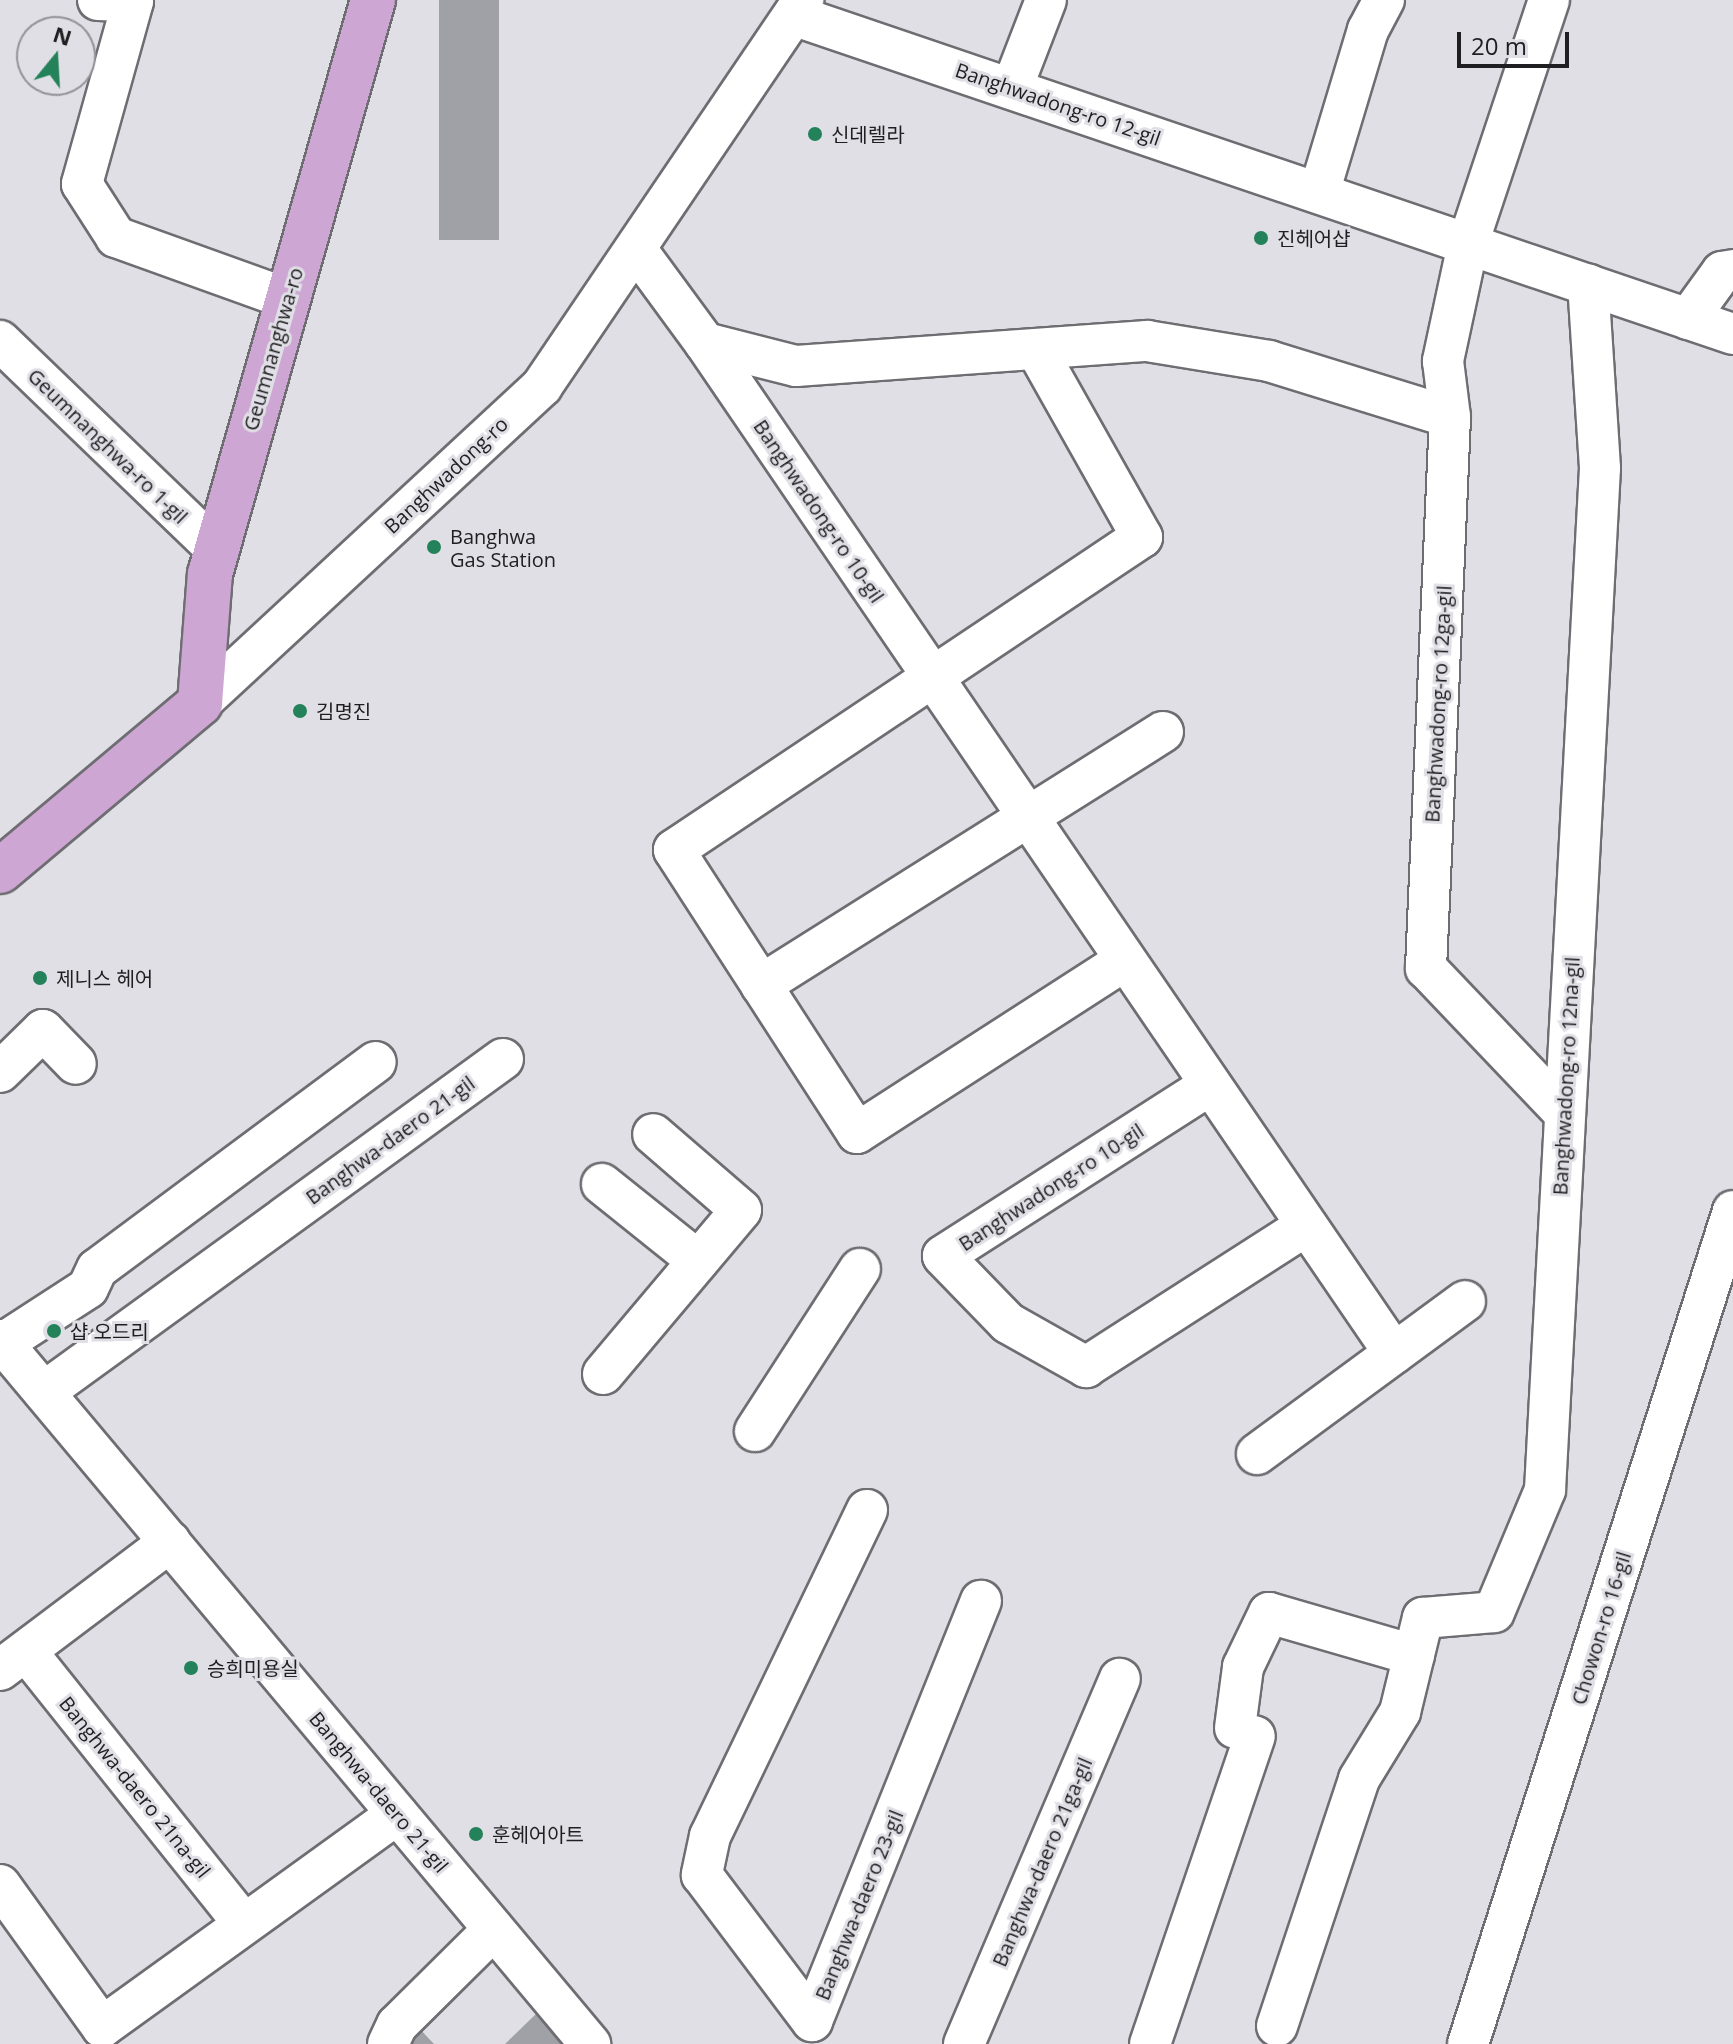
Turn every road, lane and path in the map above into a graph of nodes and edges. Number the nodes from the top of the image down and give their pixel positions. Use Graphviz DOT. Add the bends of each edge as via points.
graph roads {
  1 [pos="98,0"];
  2 [pos="373,0"];
  3 [pos="1046,0"];
  4 [pos="1384,0"];
  5 [pos="1549,0"];
  6 [pos="800,8"];
  7 [pos="1012,88"];
  8 [pos="1319,193"];
  9 [pos="1468,244"];
  10 [pos="636,249"];
  11 [pos="1733,270"];
  12 [pos="1588,284"];
  13 [pos="288,299"];
  14 [pos="1688,319"];
  15 [pos="1733,334"];
  16 [pos="0,341"];
  17 [pos="705,343"];
  18 [pos="1036,349"];
  19 [pos="1450,417"];
  20 [pos="217,550"];
  21 [pos="933,679"];
  22 [pos="200,703"];
  23 [pos="1163,732"];
  24 [pos="1028,817"];
  25 [pos="0,871"];
  26 [pos="1125,960"];
  27 [pos="761,985"];
  28 [pos="503,1059"];
  29 [pos="376,1062"];
  30 [pos="76,1064"];
  31 [pos="0,1072"];
  32 [pos="1210,1085"];
  33 [pos="1564,1113"];
  34 [pos="653,1134"];
  35 [pos="602,1184"];
  36 [pos="1733,1211"];
  37 [pos="1306,1226"];
  38 [pos="698,1261"];
  39 [pos="860,1269"];
  40 [pos="1465,1301"];
  41 [pos="2,1342"];
  42 [pos="1394,1353"];
  43 [pos="603,1374"];
  44 [pos="44,1392"];
  45 [pos="755,1431"];
  46 [pos="1257,1454"];
  47 [pos="867,1510"];
  48 [pos="170,1542"];
  49 [pos="981,1601"];
  50 [pos="1414,1655"];
  51 [pos="13,1660"];
  52 [pos="1120,1679"];
  53 [pos="397,1814"];
  54 [pos="0,1885"];
  55 [pos="244,1924"];
  56 [pos="494,1929"];
  57 [pos="1277,2026"];
  58 [pos="388,2044"];
  59 [pos="590,2044"];
  60 [pos="964,2044"];
  61 [pos="1150,2044"];
  62 [pos="1468,2044"];
  1 -- 13 [label="street" via="133,1 82,184 116,237"];
  2 -- 13 [label="main road, Geumnanghwa-ro"];
  3 -- 7 [label="street"];
  4 -- 8 [label="street" via="1368,30"];
  5 -- 9 [label="street, Banghwadong-ro 12ga-gil"];
  6 -- 7 [label="street, Banghwadong-ro 12-gil"];
  6 -- 10 [label="street, Banghwadong-ro"];
  7 -- 8 [label="street, Banghwadong-ro 12-gil"];
  8 -- 9 [label="street, Banghwadong-ro 12-gil"];
  9 -- 12 [label="street, Banghwadong-ro 12-gil"];
  9 -- 19 [label="street, Banghwadong-ro 12ga-gil" via="1443,361"];
  10 -- 17 [label="street, Banghwadong-ro 10-gil"];
  10 -- 22 [label="street, Banghwadong-ro" via="542,386"];
  11 -- 14 [label="street" via="1722,272"];
  12 -- 14 [label="street, Banghwadong-ro 12-gil"];
  12 -- 33 [label="street, Banghwadong-ro 12na-gil" via="1600,468"];
  13 -- 20 [label="main road, Geumnanghwa-ro"];
  14 -- 15 [label="street, Banghwadong-ro 12-gil"];
  16 -- 20 [label="street, Geumnanghwa-ro 1-gil"];
  17 -- 18 [label="street" via="796,366"];
  17 -- 21 [label="street, Banghwadong-ro 10-gil"];
  18 -- 19 [label="street" via="1147,341 1254,358"];
  18 -- 21 [label="street" via="1142,537"];
  19 -- 33 [label="street, Banghwadong-ro 12ga-gil" via="1426,968"];
  20 -- 22 [label="main road, Geumnanghwa-ro"];
  21 -- 24 [label="street, Banghwadong-ro 10-gil"];
  21 -- 27 [label="street" via="674,850"];
  22 -- 25 [label="main road, Banghwadong-ro"];
  23 -- 24 [label="street"];
  24 -- 26 [label="street, Banghwadong-ro 10-gil"];
  24 -- 27 [label="street"];
  26 -- 27 [label="street" via="857,1133"];
  26 -- 32 [label="street, Banghwadong-ro 10-gil"];
  28 -- 44 [label="street, Banghwa-daero 21-gil"];
  29 -- 41 [label="street, Banghwa-daero 21-gil" via="97,1269 88,1288"];
  30 -- 31 [label="street" via="43,1030"];
  32 -- 37 [label="street, Banghwadong-ro 10-gil"];
  32 -- 37 [label="street, Banghwadong-ro 10-gil" via="943,1256 1008,1323 1086,1367"];
  33 -- 50 [label="street, Banghwadong-ro 12na-gil" via="1545,1490 1494,1612 1423,1618"];
  34 -- 38 [label="street" via="741,1210"];
  35 -- 38 [label="street"];
  36 -- 62 [label="street, Chowon-ro 16-gil"];
  37 -- 42 [label="street, Banghwadong-ro 10-gil"];
  38 -- 43 [label="street"];
  39 -- 45 [label="street"];
  40 -- 42 [label="street"];
  41 -- 44 [label="street, Banghwa-daero 21-gil"];
  42 -- 46 [label="street"];
  44 -- 48 [label="street, Banghwa-daero 21-gil"];
  47 -- 49 [label="street, Banghwa-daero 23-gil" via="710,1836 702,1875 812,2021"];
  48 -- 51 [label="street, Banghwa-daero 21na-gil"];
  48 -- 53 [label="street, Banghwa-daero 21-gil"];
  50 -- 57 [label="street, Banghwadong-ro 12na-gil" via="1400,1712 1359,1779"];
  50 -- 61 [label="street" via="1269,1613 1243,1667 1245,1732"];
  51 -- 55 [label="street, Banghwa-daero 21na-gil"];
  52 -- 60 [label="street, Banghwa-daero 21ga-gil"];
  53 -- 55 [label="street"];
  53 -- 56 [label="street, Banghwa-daero 21-gil"];
  54 -- 55 [label="street" via="102,2027"];
  56 -- 58 [label="street" via="397,2025"];
  56 -- 59 [label="street, Banghwa-daero 21-gil"];
}
